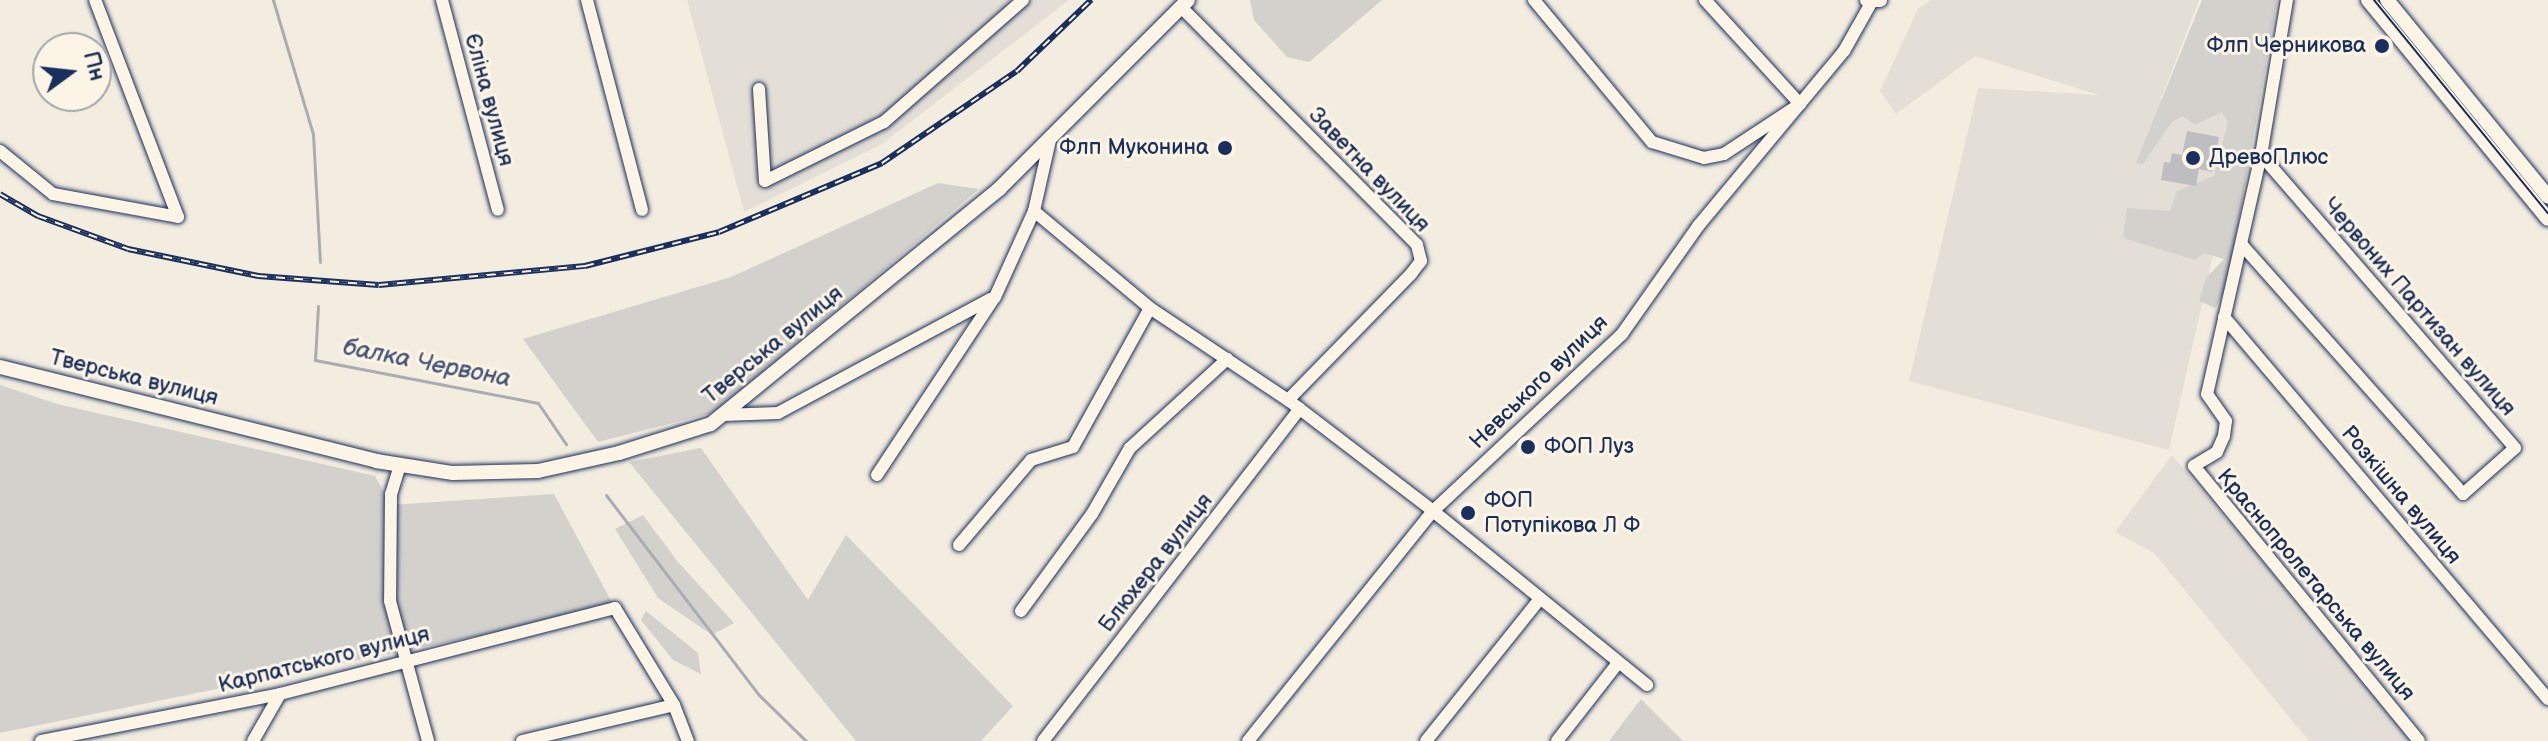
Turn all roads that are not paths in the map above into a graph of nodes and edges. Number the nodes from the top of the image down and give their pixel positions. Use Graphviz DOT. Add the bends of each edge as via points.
graph roads {
  1 [pos="95,0"];
  2 [pos="442,0"];
  3 [pos="587,0"];
  4 [pos="1023,0"];
  5 [pos="1534,0"];
  6 [pos="1705,0"];
  7 [pos="2287,0"];
  8 [pos="2368,0"];
  9 [pos="2387,0"];
  10 [pos="1873,1"];
  11 [pos="1184,3"];
  12 [pos="759,89"];
  13 [pos="1800,104"];
  14 [pos="1050,140"];
  15 [pos="0,151"];
  16 [pos="2261,155"];
  17 [pos="2548,197"];
  18 [pos="498,210"];
  19 [pos="642,210"];
  20 [pos="1034,211"];
  21 [pos="2548,219"];
  22 [pos="2242,245"];
  23 [pos="995,297"];
  24 [pos="1150,308"];
  25 [pos="2224,317"];
  26 [pos="1227,359"];
  27 [pos="0,367"];
  28 [pos="1288,400"];
  29 [pos="1300,409"];
  30 [pos="723,415"];
  31 [pos="400,465"];
  32 [pos="877,475"];
  33 [pos="1433,511"];
  34 [pos="959,545"];
  35 [pos="1539,600"];
  36 [pos="1021,611"];
  37 [pos="410,661"];
  38 [pos="1618,663"];
  39 [pos="1647,685"];
  40 [pos="280,694"];
  41 [pos="2548,699"];
  42 [pos="674,705"];
  43 [pos="41,741"];
  44 [pos="253,741"];
  45 [pos="428,741"];
  46 [pos="522,741"];
  47 [pos="688,741"];
  48 [pos="1043,741"];
  49 [pos="1248,741"];
  50 [pos="1426,741"];
  51 [pos="1557,741"];
  52 [pos="2419,741"];
  1 -- 15 [label="street" via="178,217 53,194"];
  2 -- 18 [label="street, Єліна вулиця"];
  3 -- 19 [label="street"];
  4 -- 12 [label="street" via="884,122 765,181"];
  5 -- 13 [label="street" via="1652,142 1667,150 1704,158 1724,154"];
  6 -- 13 [label="street"];
  7 -- 16 [label="street, Краснопролетарська вулиця"];
  8 -- 21 [label="main road"];
  9 -- 17 [label="main road"];
  10 -- 13 [label="street, Невського вулиця" via="1844,51"];
  11 -- 14 [label="main road, Тверська вулиця"];
  11 -- 28 [label="street, Заветна вулиця" via="1417,245 1421,261 1411,274"];
  13 -- 33 [label="street, Невського вулиця" via="1699,225 1622,334"];
  14 -- 20 [label="street"];
  14 -- 30 [label="main road, Тверська вулиця" via="999,189"];
  16 -- 22 [label="street, Краснопролетарська вулиця"];
  16 -- 22 [label="street, Червоних Партизан вулиця" via="2515,448 2463,494"];
  20 -- 23 [label="street"];
  20 -- 24 [label="street"];
  22 -- 25 [label="street, Краснопролетарська вулиця"];
  23 -- 30 [label="street" via="778,413"];
  23 -- 32 [label="street"];
  24 -- 26 [label="street"];
  24 -- 34 [label="street" via="1073,447 1031,460"];
  25 -- 41 [label="street, Розкішна вулиця"];
  25 -- 52 [label="street, Краснопролетарська вулиця" via="2207,394 2226,421 2224,436 2217,452 2194,466"];
  26 -- 28 [label="street"];
  26 -- 36 [label="street" via="1130,448 1092,514"];
  27 -- 31 [label="main road, Тверська вулиця"];
  28 -- 29 [label="street"];
  29 -- 33 [label="street"];
  29 -- 48 [label="street, Блюхера вулиця"];
  30 -- 31 [label="main road, Тверська вулиця" via="711,424 619,453 538,471 494,476"];
  31 -- 37 [label="street" via="391,494 390,601"];
  33 -- 35 [label="street"];
  33 -- 49 [label="street, Невського вулиця"];
  35 -- 38 [label="street"];
  35 -- 50 [label="street"];
  37 -- 40 [label="street, Карпатського вулиця"];
  37 -- 42 [label="street, Карпатського вулиця" via="615,608"];
  37 -- 45 [label="street"];
  38 -- 39 [label="street"];
  38 -- 51 [label="street"];
  40 -- 43 [label="street, Карпатського вулиця"];
  40 -- 44 [label="street"];
  42 -- 46 [label="street"];
  42 -- 47 [label="street"];
}
